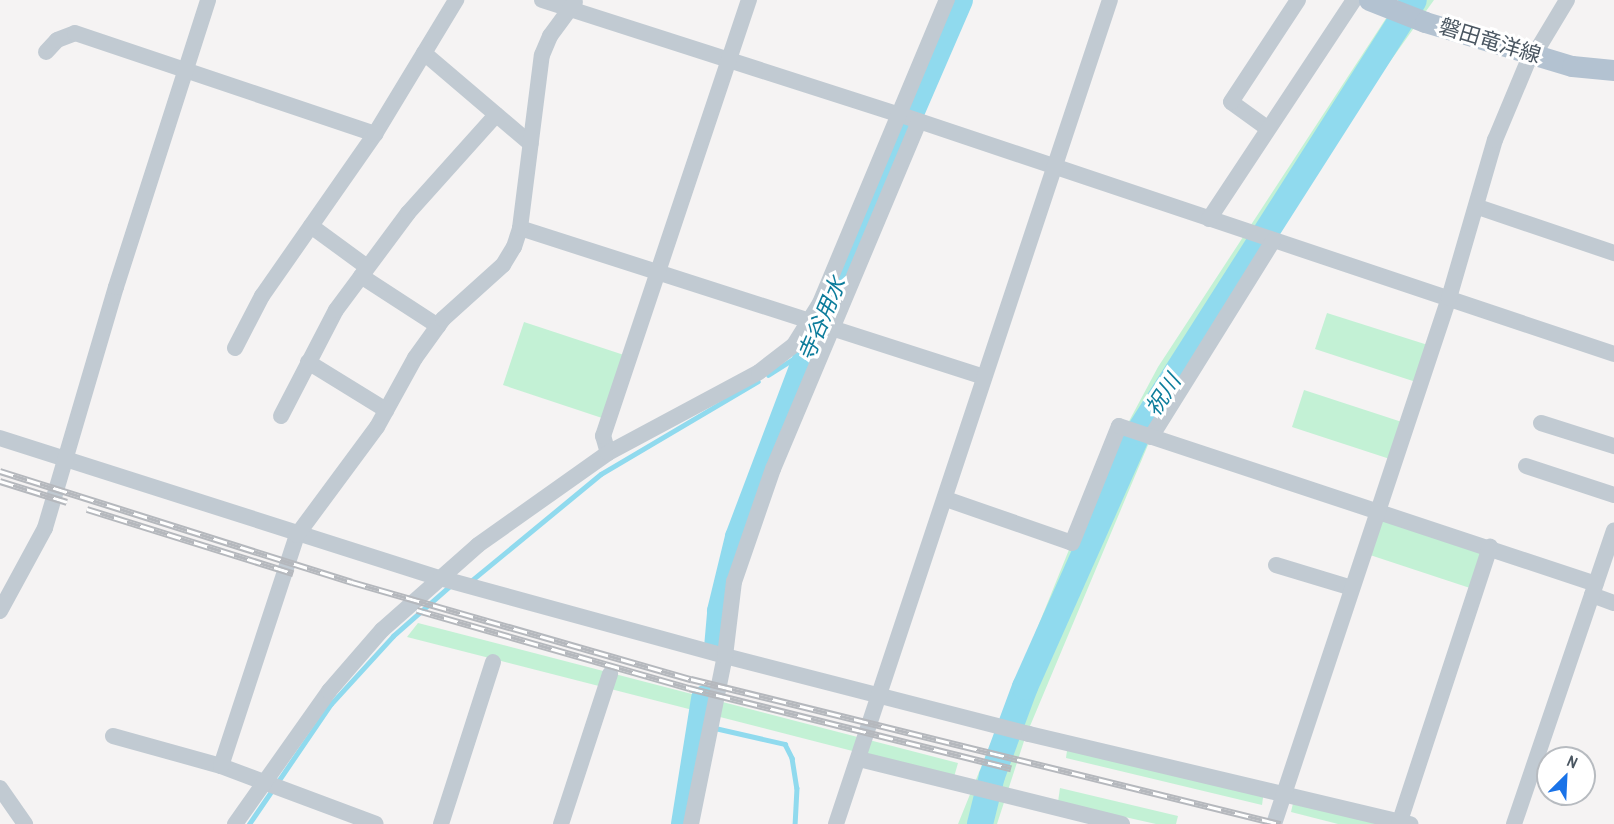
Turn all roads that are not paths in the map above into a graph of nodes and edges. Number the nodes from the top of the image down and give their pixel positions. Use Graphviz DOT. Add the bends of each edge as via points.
graph roads {
  1 [pos="208,0"];
  2 [pos="456,0"];
  3 [pos="542,0"];
  4 [pos="749,0"];
  5 [pos="948,0"];
  6 [pos="1110,0"];
  7 [pos="1298,0"];
  8 [pos="1354,0"];
  9 [pos="1369,0"];
  10 [pos="1567,0"];
  11 [pos="573,5"];
  12 [pos="46,52"];
  13 [pos="424,53"];
  14 [pos="1533,54"];
  15 [pos="729,60"];
  16 [pos="185,69"];
  17 [pos="1614,70"];
  18 [pos="496,115"];
  19 [pos="901,115"];
  20 [pos="919,121"];
  21 [pos="1267,128"];
  22 [pos="375,134"];
  23 [pos="531,144"];
  24 [pos="1056,168"];
  25 [pos="1478,207"];
  26 [pos="1209,219"];
  27 [pos="311,226"];
  28 [pos="520,228"];
  29 [pos="1273,241"];
  30 [pos="1614,253"];
  31 [pos="364,272"];
  32 [pos="657,273"];
  33 [pos="1449,298"];
  34 [pos="810,322"];
  35 [pos="438,326"];
  36 [pos="833,327"];
  37 [pos="235,348"];
  38 [pos="1614,354"];
  39 [pos="308,362"];
  40 [pos="984,377"];
  41 [pos="386,410"];
  42 [pos="281,416"];
  43 [pos="1541,423"];
  44 [pos="1151,436"];
  45 [pos="0,438"];
  46 [pos="1614,446"];
  47 [pos="608,453"];
  48 [pos="66,459"];
  49 [pos="1526,466"];
  50 [pos="1614,495"];
  51 [pos="946,499"];
  52 [pos="1378,512"];
  53 [pos="1614,531"];
  54 [pos="297,535"];
  55 [pos="1490,547"];
  56 [pos="1276,565"];
  57 [pos="440,578"];
  58 [pos="1352,588"];
  59 [pos="1594,589"];
  60 [pos="1614,603"];
  61 [pos="0,611"];
  62 [pos="725,656"];
  63 [pos="493,662"];
  64 [pos="610,674"];
  65 [pos="879,695"];
  66 [pos="113,736"];
  67 [pos="859,759"];
  68 [pos="221,766"];
  69 [pos="266,783"];
  70 [pos="0,788"];
  71 [pos="1285,792"];
  72 [pos="1076,819"];
  73 [pos="23,823"];
  74 [pos="1403,823"];
  75 [pos="235,824"];
  76 [pos="376,824"];
  77 [pos="441,824"];
  78 [pos="561,824"];
  79 [pos="691,824"];
  80 [pos="836,824"];
  81 [pos="1122,824"];
  82 [pos="1274,824"];
  83 [pos="1514,824"];
  1 -- 16 [label="street"];
  2 -- 13 [label="street"];
  3 -- 11 [label="street"];
  4 -- 15 [label="street"];
  5 -- 19 [label="street"];
  6 -- 24 [label="street"];
  7 -- 21 [label="street" via="1231,102"];
  8 -- 21 [label="street"];
  9 -- 14 [label="main road, 磐田竜洋線" via="1425,22"];
  10 -- 14 [label="street"];
  11 -- 15 [label="street"];
  11 -- 23 [label="street" via="550,36 542,55"];
  12 -- 16 [label="street" via="57,40 75,33"];
  13 -- 18 [label="street"];
  13 -- 22 [label="street"];
  14 -- 17 [label="main road, 磐田竜洋線" via="1572,66"];
  14 -- 25 [label="street" via="1496,140"];
  15 -- 19 [label="street"];
  15 -- 32 [label="street"];
  16 -- 22 [label="street"];
  16 -- 48 [label="street"];
  18 -- 23 [label="street"];
  18 -- 31 [label="street" via="408,213"];
  19 -- 20 [label="street"];
  19 -- 34 [label="street"];
  20 -- 24 [label="street"];
  20 -- 36 [label="street"];
  21 -- 26 [label="street"];
  22 -- 27 [label="street"];
  23 -- 28 [label="street"];
  24 -- 26 [label="street"];
  24 -- 40 [label="street"];
  25 -- 30 [label="street"];
  25 -- 33 [label="street"];
  26 -- 29 [label="street"];
  27 -- 31 [label="street"];
  27 -- 37 [label="street" via="262,296"];
  28 -- 32 [label="street"];
  28 -- 35 [label="street" via="503,265"];
  29 -- 33 [label="street"];
  29 -- 44 [label="street"];
  31 -- 35 [label="street"];
  31 -- 39 [label="street" via="336,310"];
  32 -- 34 [label="street"];
  32 -- 47 [label="street" via="603,436"];
  33 -- 38 [label="street"];
  33 -- 52 [label="street"];
  34 -- 36 [label="street"];
  34 -- 47 [label="street" via="794,345 759,372"];
  35 -- 41 [label="street"];
  36 -- 40 [label="street"];
  36 -- 62 [label="street" via="773,469 734,582"];
  39 -- 41 [label="street"];
  39 -- 42 [label="street"];
  40 -- 51 [label="street"];
  41 -- 54 [label="street"];
  43 -- 46 [label="street"];
  44 -- 51 [label="street" via="1119,426 1072,543"];
  44 -- 52 [label="street"];
  45 -- 48 [label="street"];
  47 -- 57 [label="street" via="478,545"];
  48 -- 54 [label="street"];
  48 -- 61 [label="street" via="45,528"];
  49 -- 50 [label="street"];
  51 -- 65 [label="street"];
  52 -- 55 [label="street"];
  52 -- 58 [label="street"];
  53 -- 59 [label="street"];
  54 -- 57 [label="street"];
  54 -- 68 [label="street"];
  55 -- 59 [label="street"];
  55 -- 74 [label="street"];
  56 -- 58 [label="street"];
  57 -- 62 [label="street"];
  57 -- 69 [label="street" via="382,630 329,691"];
  58 -- 71 [label="street"];
  59 -- 60 [label="street"];
  59 -- 83 [label="street"];
  62 -- 65 [label="street"];
  62 -- 79 [label="street"];
  63 -- 77 [label="street"];
  64 -- 78 [label="street"];
  65 -- 67 [label="street"];
  65 -- 71 [label="street" via="1029,734"];
  66 -- 68 [label="street"];
  67 -- 72 [label="street"];
  67 -- 80 [label="street"];
  68 -- 69 [label="street"];
  69 -- 75 [label="street"];
  69 -- 76 [label="street"];
  70 -- 73 [label="street"];
  71 -- 74 [label="street"];
  71 -- 82 [label="street"];
  72 -- 81 [label="street"];
}
